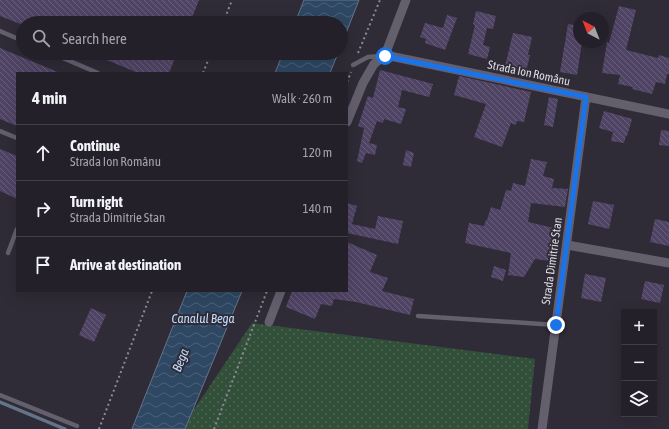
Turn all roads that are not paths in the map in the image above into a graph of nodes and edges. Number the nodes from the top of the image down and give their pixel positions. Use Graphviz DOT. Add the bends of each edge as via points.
graph roads {
  1 [pos="406,0"];
  2 [pos="0,31"];
  3 [pos="16,38"];
  4 [pos="385,56"];
  5 [pos="67,60"];
  6 [pos="354,65"];
  7 [pos="96,72"];
  8 [pos="586,97"];
  9 [pos="669,114"];
  10 [pos="348,120"];
  11 [pos="0,131"];
  12 [pos="16,138"];
  13 [pos="16,232"];
  14 [pos="567,245"];
  15 [pos="8,253"];
  16 [pos="669,264"];
  17 [pos="281,292"];
  18 [pos="418,316"];
  19 [pos="269,322"];
  20 [pos="556,325"];
  21 [pos="0,395"];
  22 [pos="77,426"];
  23 [pos="542,429"];
  1 -- 4 [label="street"];
  2 -- 3 [label="lane"];
  4 -- 6 [label="lane" via="368,58"];
  4 -- 8 [label="street, Strada Ion Românu"];
  4 -- 10 [label="street" via="374,64"];
  5 -- 7 [label="lane"];
  8 -- 9 [label="street, Strada Ion Românu"];
  8 -- 14 [label="street, Strada Dimitrie Stan"];
  11 -- 12 [label="lane"];
  13 -- 15 [label="lane"];
  14 -- 16 [label="street"];
  14 -- 20 [label="street, Strada Dimitrie Stan"];
  17 -- 19 [label="street"];
  18 -- 20 [label="lane"];
  20 -- 23 [label="street, Strada Dimitrie Stan"];
  21 -- 22 [label="lane"];
}
